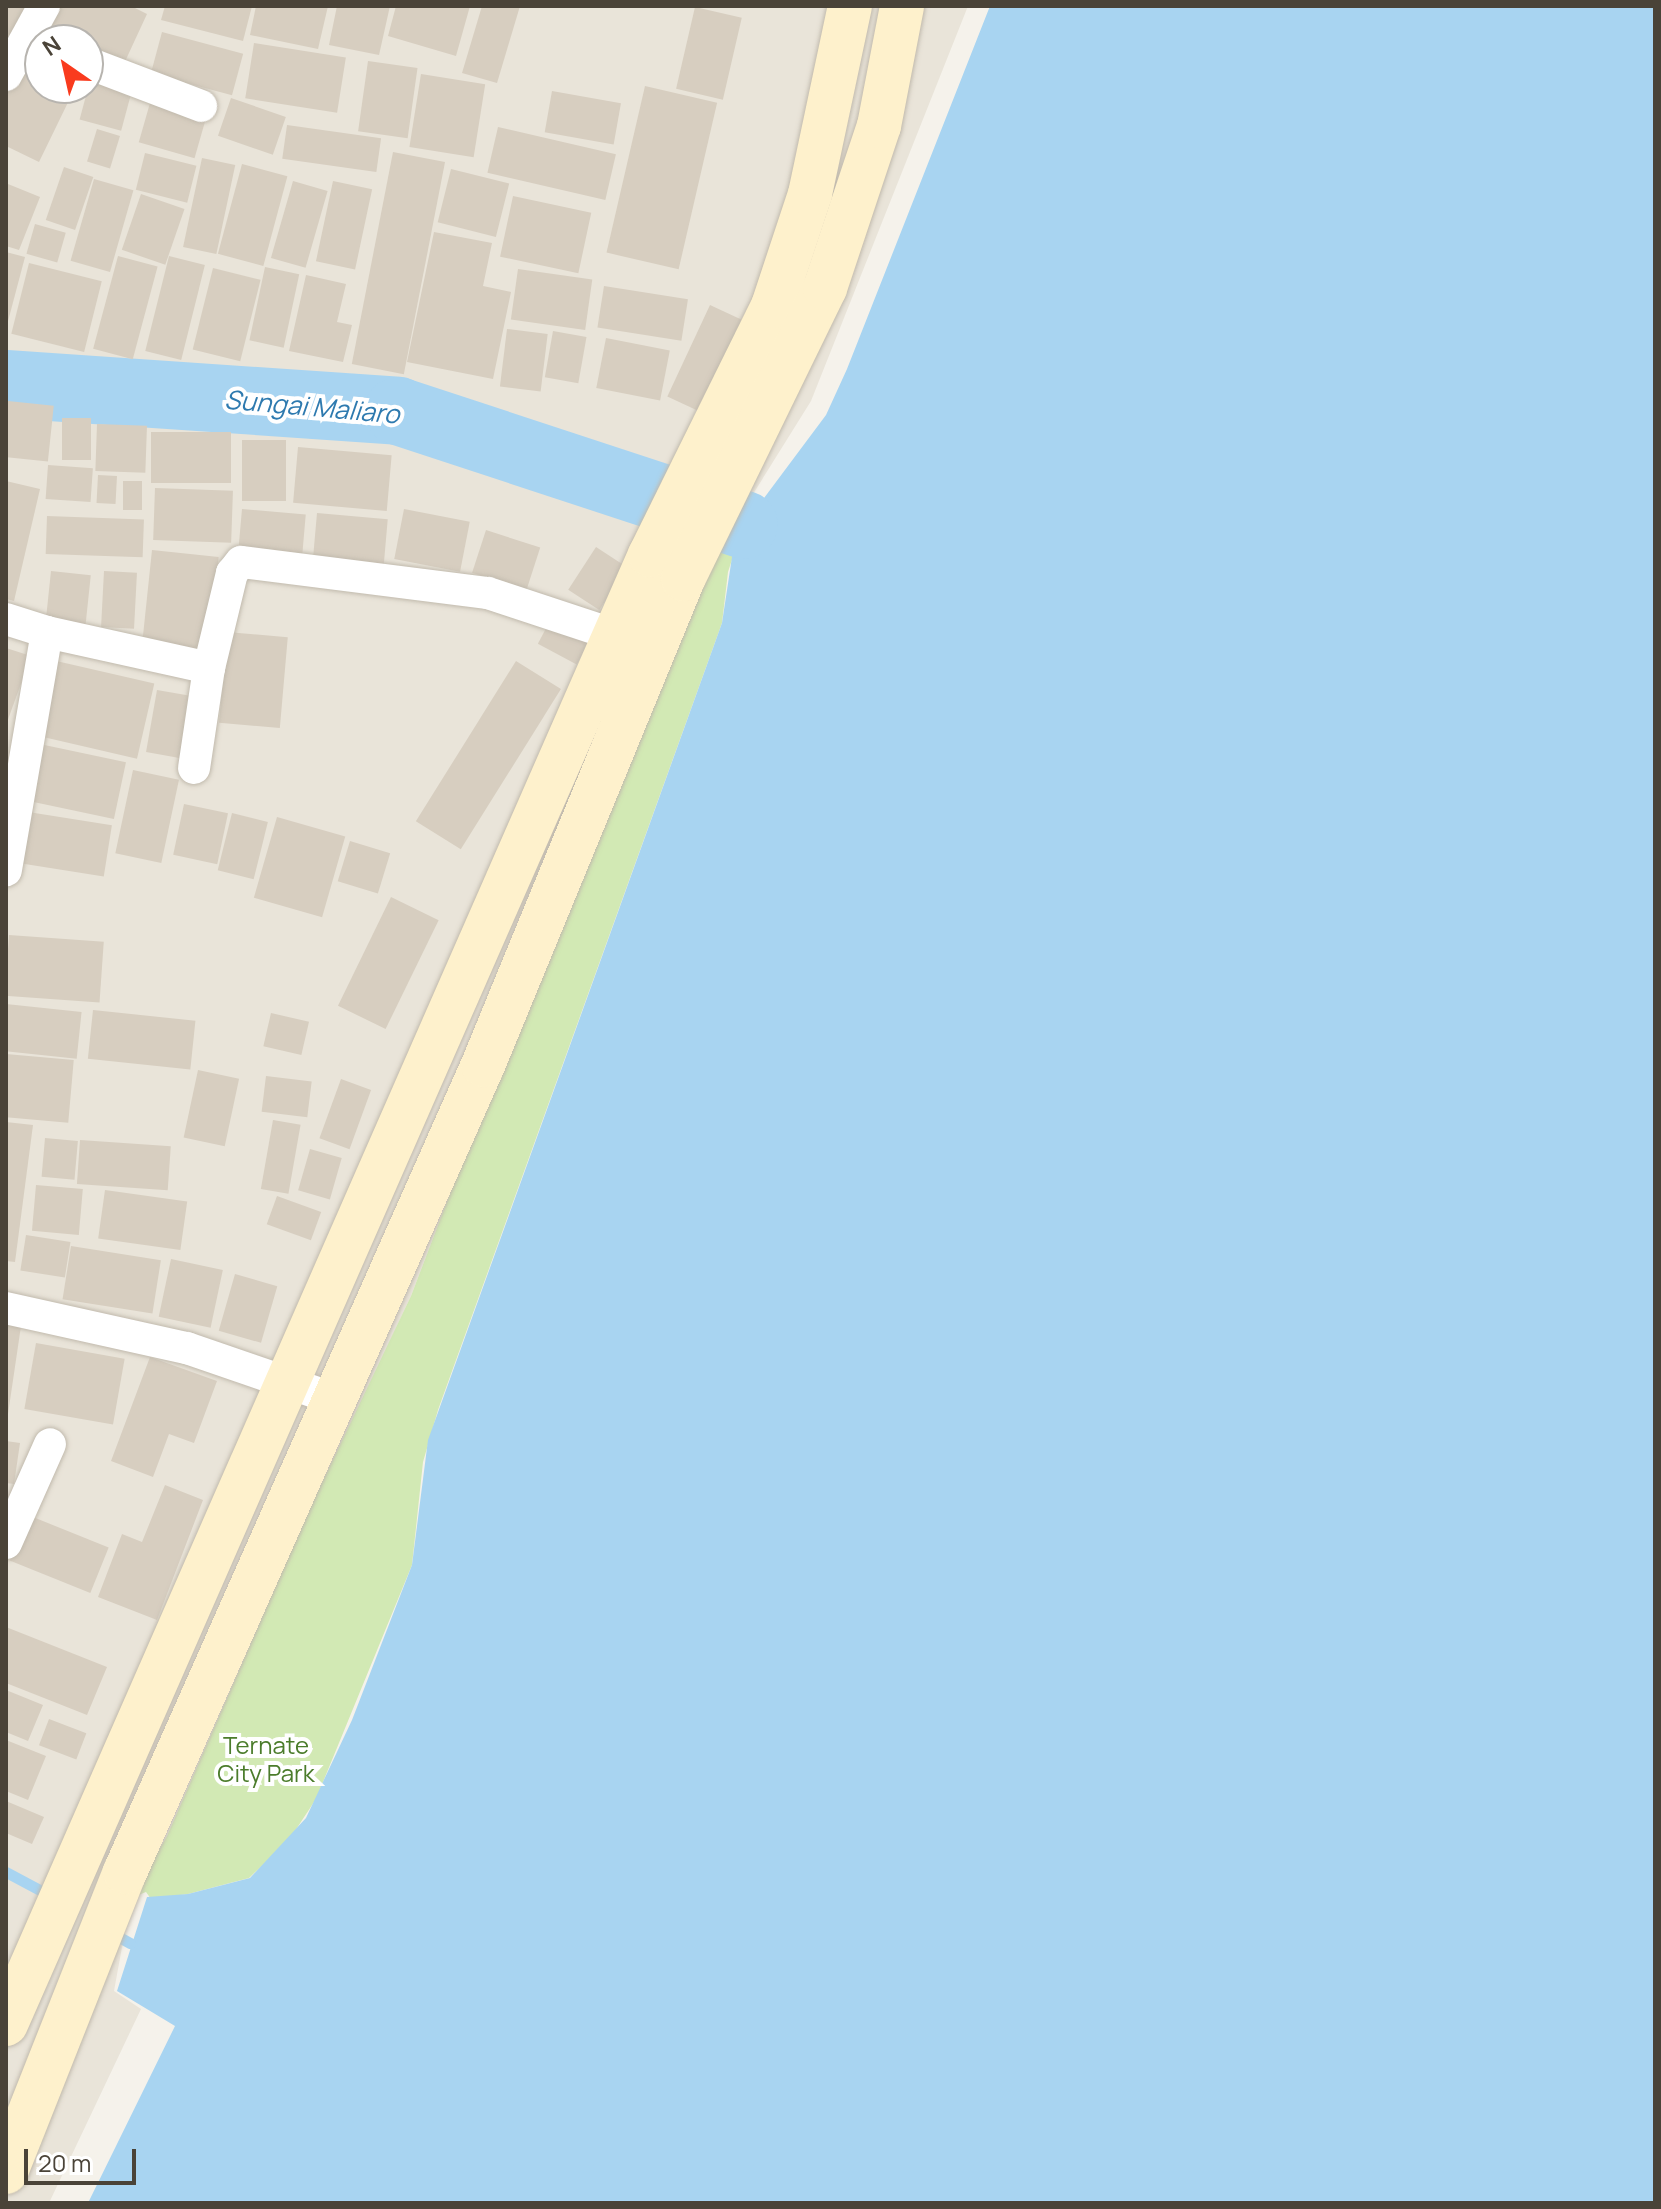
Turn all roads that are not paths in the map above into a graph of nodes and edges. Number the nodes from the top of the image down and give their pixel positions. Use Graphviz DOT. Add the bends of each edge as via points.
graph roads {
  1 [pos="850,6"];
  2 [pos="902,6"];
  3 [pos="24,49"];
  4 [pos="104,69"];
  5 [pos="6,75"];
  6 [pos="201,106"];
  7 [pos="827,123"];
  8 [pos="879,126"];
  9 [pos="737,423"];
  10 [pos="6,619"];
  11 [pos="47,632"];
  12 [pos="634,641"];
  13 [pos="209,668"];
  14 [pos="194,768"];
  15 [pos="10,818"];
  16 [pos="6,870"];
  17 [pos="6,1308"];
  18 [pos="289,1381"];
  19 [pos="335,1399"];
  20 [pos="50,1444"];
  21 [pos="6,1543"];
  22 [pos="6,2024"];
  23 [pos="6,2172"];
  1 -- 7 [label="street"];
  2 -- 8 [label="street"];
  3 -- 5 [label="street"];
  4 -- 6 [label="street"];
  7 -- 8 [label="street"];
  7 -- 9 [label="street"];
  8 -- 9 [label="street" via="825,288"];
  9 -- 12 [label="street"];
  10 -- 11 [label="street"];
  11 -- 13 [label="street"];
  11 -- 15 [label="street"];
  12 -- 13 [label="street" via="488,593 241,562 232,573"];
  12 -- 18 [label="street"];
  12 -- 19 [label="street" via="483,1065"];
  13 -- 14 [label="street"];
  15 -- 16 [label="street"];
  17 -- 18 [label="street" via="187,1348"];
  18 -- 19 [label="street"];
  18 -- 22 [label="street"];
  19 -- 23 [label="street" via="125,1872"];
  20 -- 21 [label="street"];
}
